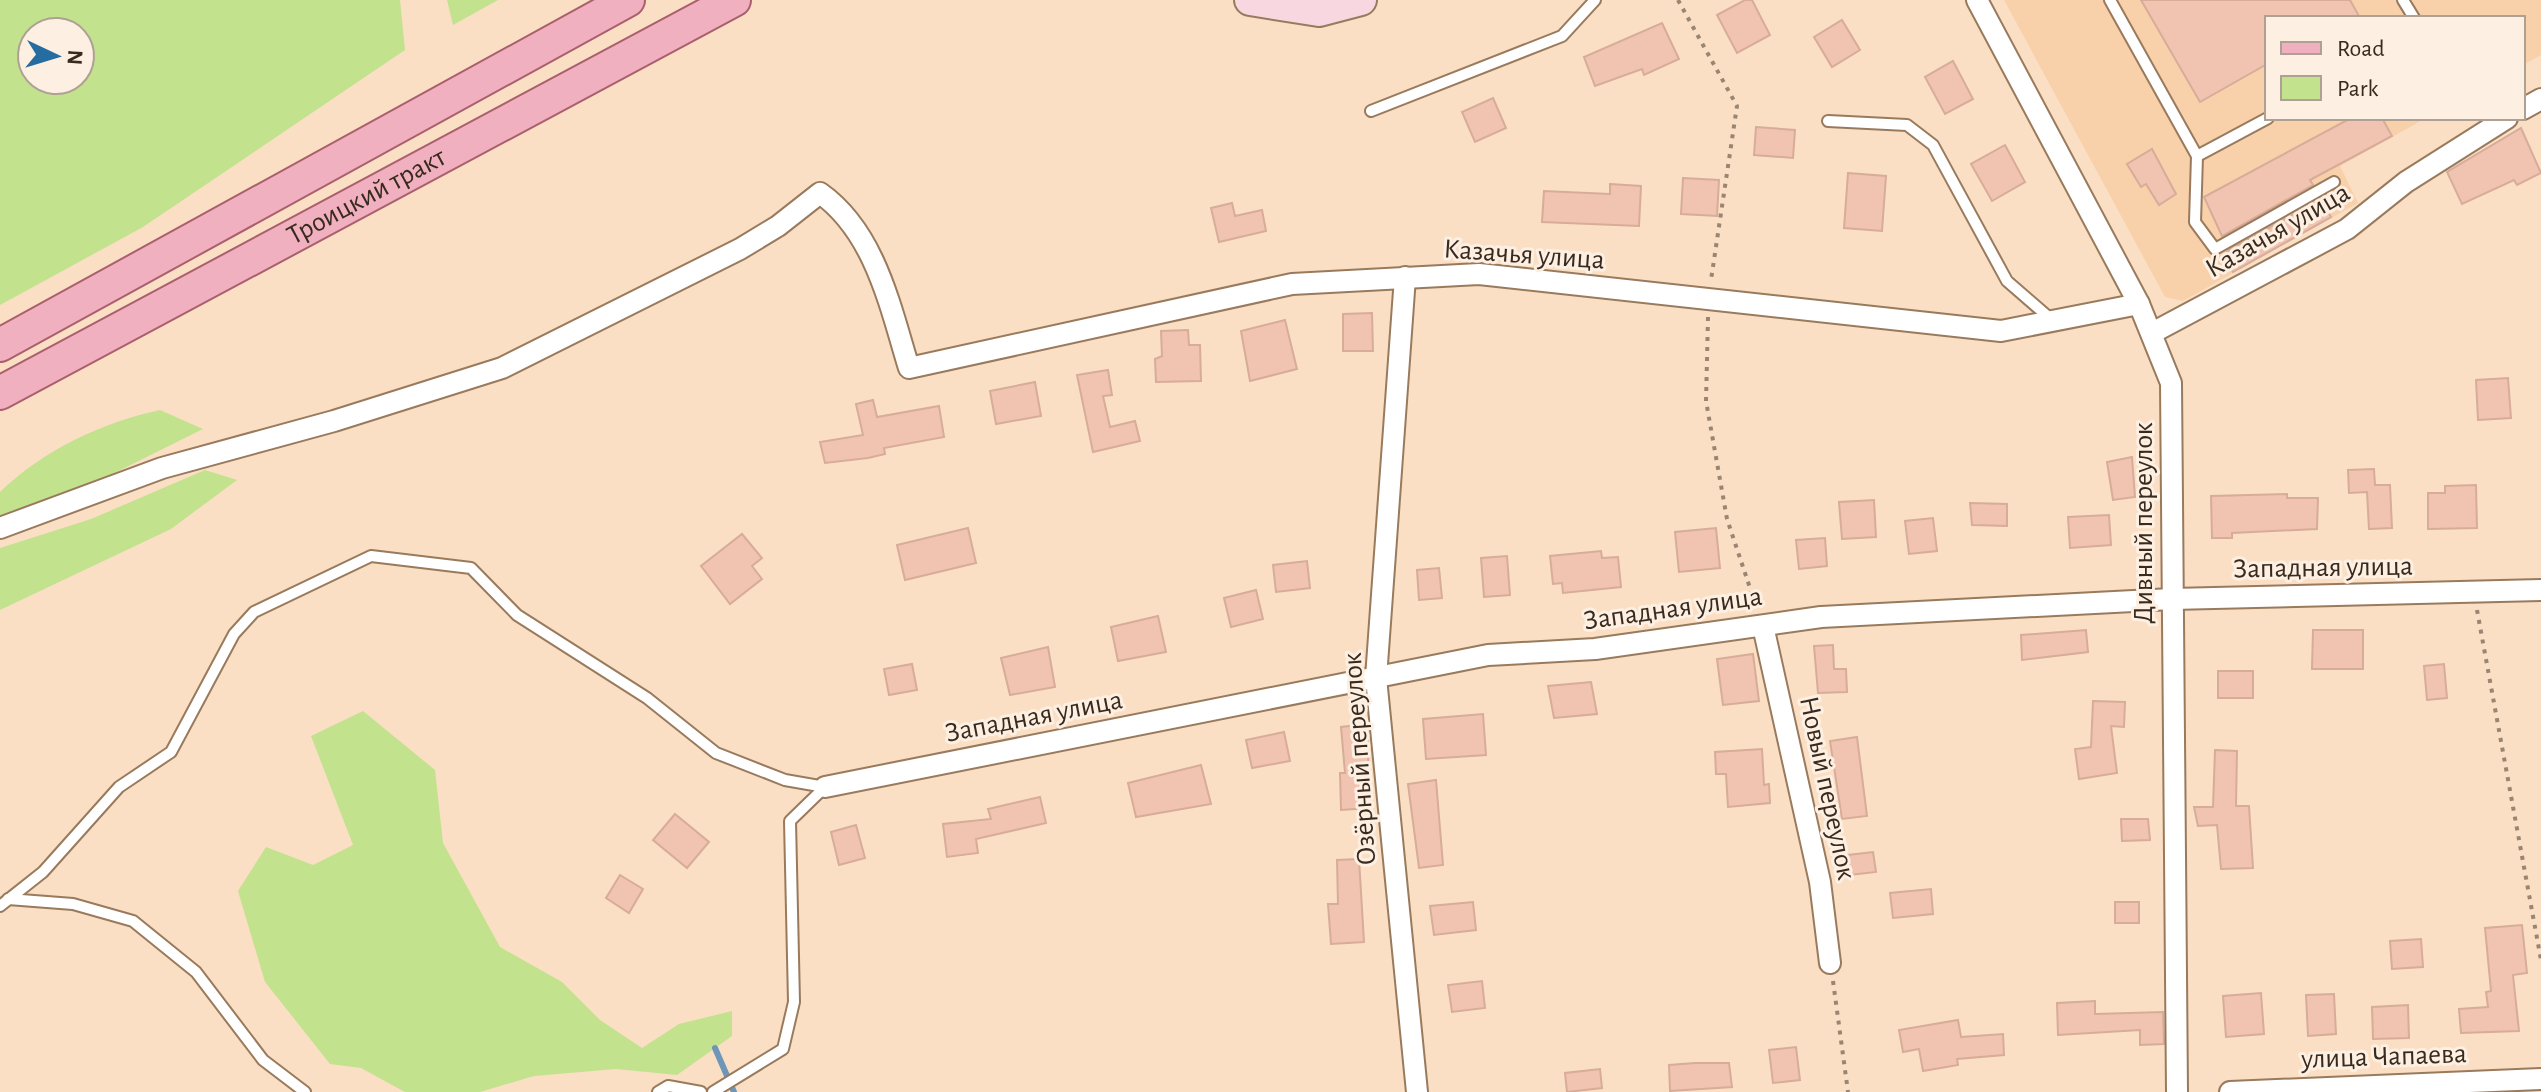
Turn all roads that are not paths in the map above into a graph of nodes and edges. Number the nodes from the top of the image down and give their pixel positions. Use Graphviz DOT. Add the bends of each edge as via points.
graph roads {
  1 [pos="628,0"];
  2 [pos="734,0"];
  3 [pos="1250,0"];
  4 [pos="1361,0"];
  5 [pos="1595,0"];
  6 [pos="1977,0"];
  7 [pos="2110,0"];
  8 [pos="1371,111"];
  9 [pos="2265,120"];
  10 [pos="2504,120"];
  11 [pos="1828,121"];
  12 [pos="2197,156"];
  13 [pos="2334,182"];
  14 [pos="1405,277"];
  15 [pos="2139,304"];
  16 [pos="2055,323"];
  17 [pos="2152,333"];
  18 [pos="0,345"];
  19 [pos="0,393"];
  20 [pos="0,528"];
  21 [pos="2541,590"];
  22 [pos="2172,599"];
  23 [pos="1763,626"];
  24 [pos="1376,678"];
  25 [pos="825,787"];
  26 [pos="4,902"];
  27 [pos="1830,963"];
  28 [pos="2541,1079"];
  29 [pos="305,1092"];
  30 [pos="658,1092"];
  31 [pos="701,1092"];
  32 [pos="713,1092"];
  33 [pos="1417,1092"];
  34 [pos="2177,1092"];
  35 [pos="2230,1092"];
  1 -- 18 [label="main road, Троицкий тракт"];
  2 -- 19 [label="main road, Троицкий тракт"];
  3 -- 4 [label="main road" via="1319,11"];
  5 -- 8 [label="lane" via="1562,36"];
  6 -- 15 [label="street, Дивный переулок"];
  7 -- 12 [label="lane"];
  9 -- 12 [label="lane"];
  10 -- 17 [label="street, Казачья улица" via="2406,182 2347,229"];
  11 -- 16 [label="lane" via="1907,125 1933,145 2007,281"];
  12 -- 13 [label="lane" via="2195,222 2215,249"];
  14 -- 16 [label="street, Казачья улица" via="1479,274 2001,331"];
  14 -- 20 [label="street, Казачья улица" via="1292,284 909,368 869,250 843,209 820,193 740,249 502,368 162,468"];
  14 -- 24 [label="street, Озёрный переулок"];
  15 -- 16 [label="street, Казачья улица"];
  15 -- 17 [label="street, Дивный переулок"];
  17 -- 22 [label="street, Дивный переулок" via="2171,383"];
  21 -- 22 [label="street, Западная улица"];
  22 -- 23 [label="street, Западная улица" via="1821,617"];
  22 -- 34 [label="street, Дивный переулок"];
  23 -- 24 [label="street, Западная улица" via="1595,649 1488,655"];
  23 -- 27 [label="street, Новый переулок" via="1820,882"];
  24 -- 25 [label="street, Западная улица"];
  24 -- 33 [label="street, Озёрный переулок"];
  25 -- 26 [label="lane" via="785,780 716,753 647,698 517,615 471,568 371,556 254,612 234,634 171,752 119,787 43,872"];
  25 -- 32 [label="lane" via="790,821 794,1002 783,1049"];
  26 -- 29 [label="lane" via="73,904 133,921 196,972 263,1060"];
  28 -- 35 [label="street, улица Чапаева"];
  30 -- 31 [label="lane" via="668,1086"];
}
